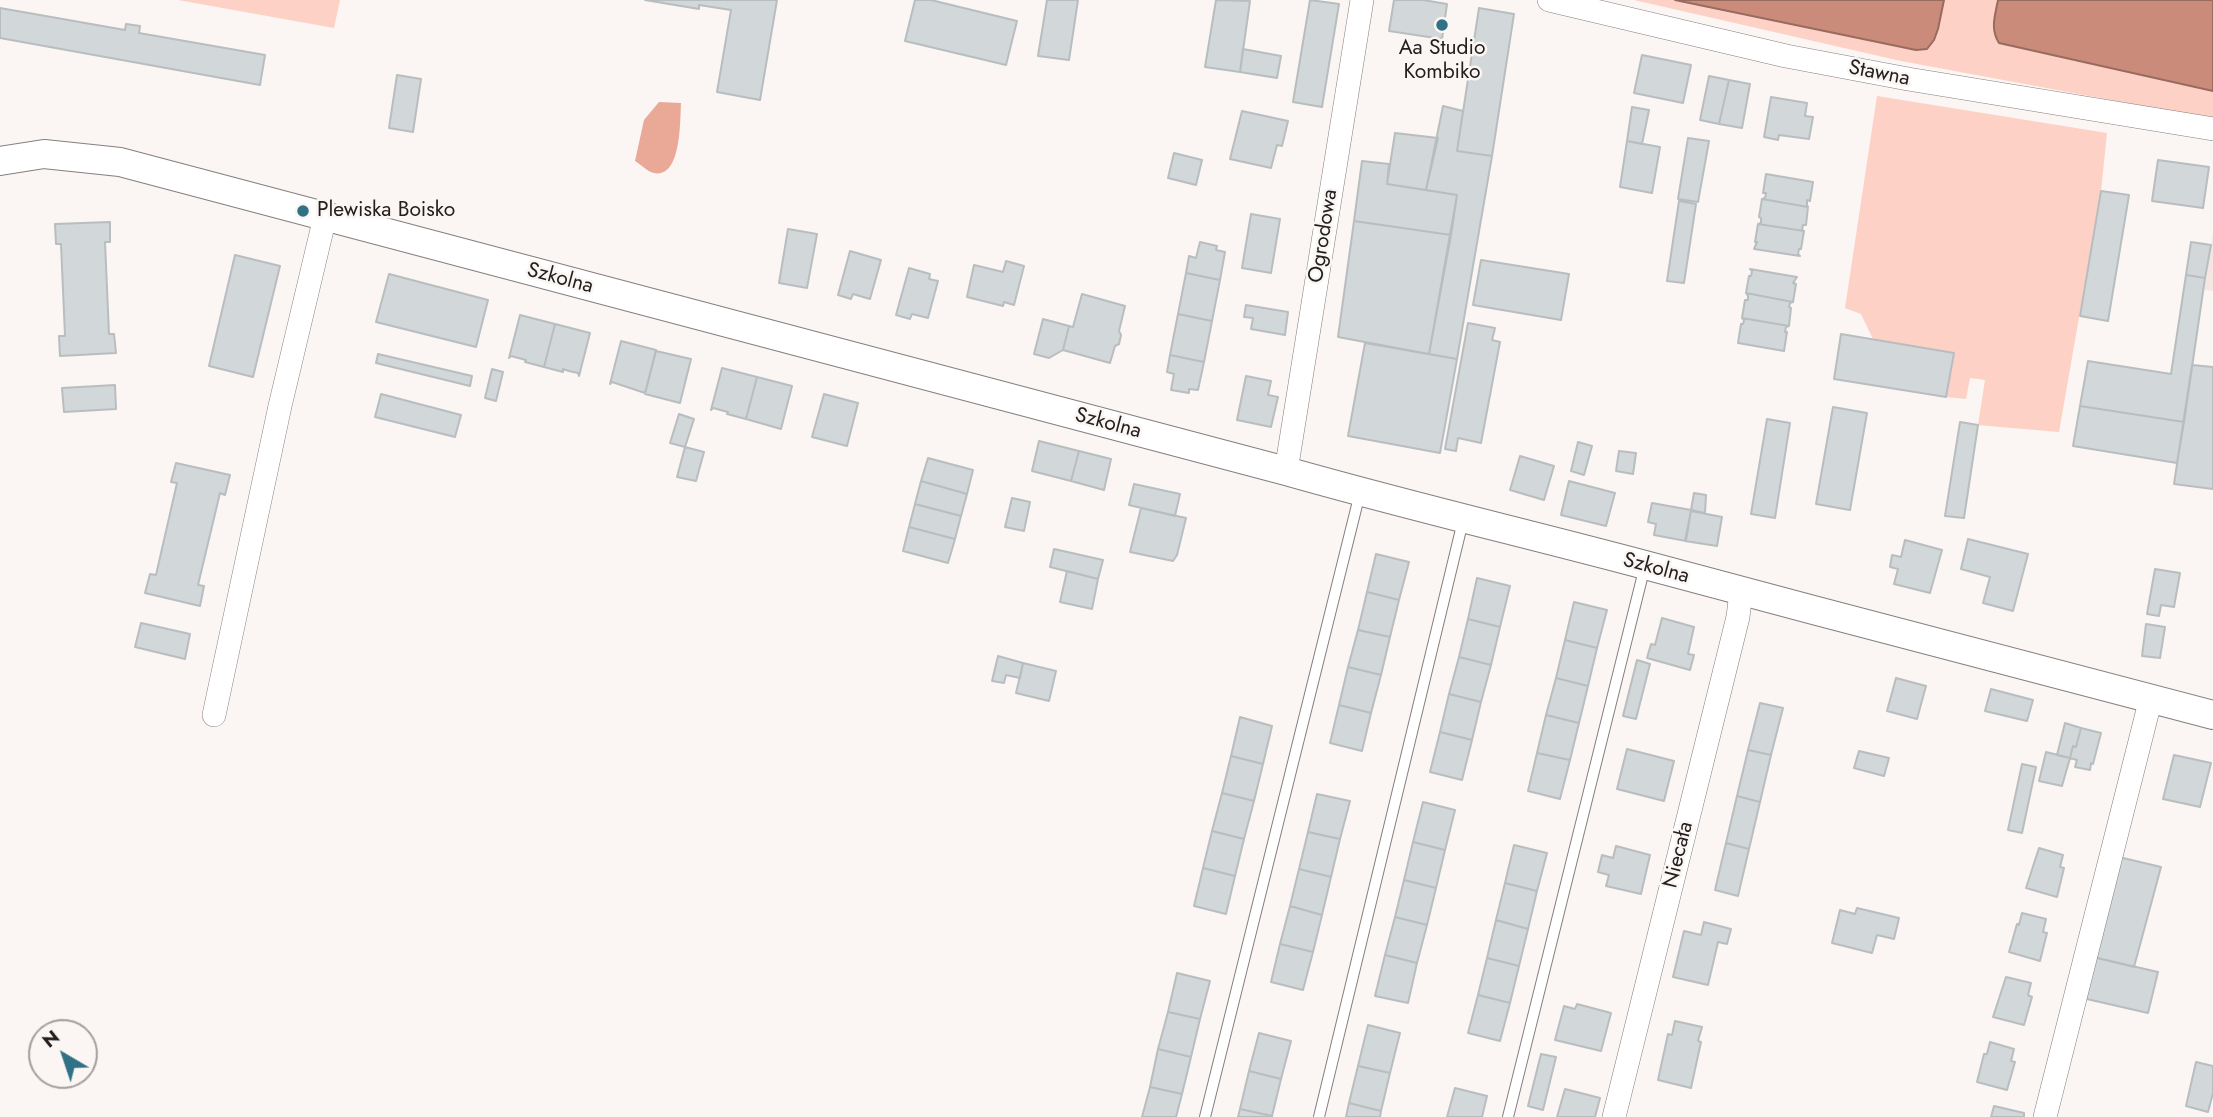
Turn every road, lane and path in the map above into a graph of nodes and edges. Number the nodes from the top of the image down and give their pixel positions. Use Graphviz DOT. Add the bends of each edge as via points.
graph roads {
  1 [pos="1362,0"];
  2 [pos="1549,0"];
  3 [pos="2213,129"];
  4 [pos="0,161"];
  5 [pos="325,217"];
  6 [pos="1286,471"];
  7 [pos="1360,493"];
  8 [pos="1464,519"];
  9 [pos="1645,565"];
  10 [pos="1741,592"];
  11 [pos="2151,698"];
  12 [pos="214,715"];
  13 [pos="2213,715"];
  14 [pos="1205,1117"];
  15 [pos="1319,1117"];
  16 [pos="1508,1117"];
  17 [pos="1614,1117"];
  18 [pos="2045,1117"];
  1 -- 6 [label="street, Ogrodowa"];
  2 -- 3 [label="street, Stawna" via="1786,56"];
  4 -- 5 [label="street, Szkolna" via="44,154 120,162"];
  5 -- 6 [label="street, Szkolna"];
  5 -- 12 [label="street"];
  6 -- 7 [label="street, Szkolna"];
  7 -- 8 [label="street, Szkolna"];
  7 -- 14 [label="lane"];
  8 -- 9 [label="street, Szkolna"];
  8 -- 15 [label="lane"];
  9 -- 10 [label="street, Szkolna"];
  9 -- 16 [label="lane"];
  10 -- 11 [label="street, Szkolna"];
  10 -- 17 [label="street, Niecała"];
  11 -- 13 [label="street, Szkolna"];
  11 -- 18 [label="street"];
}
